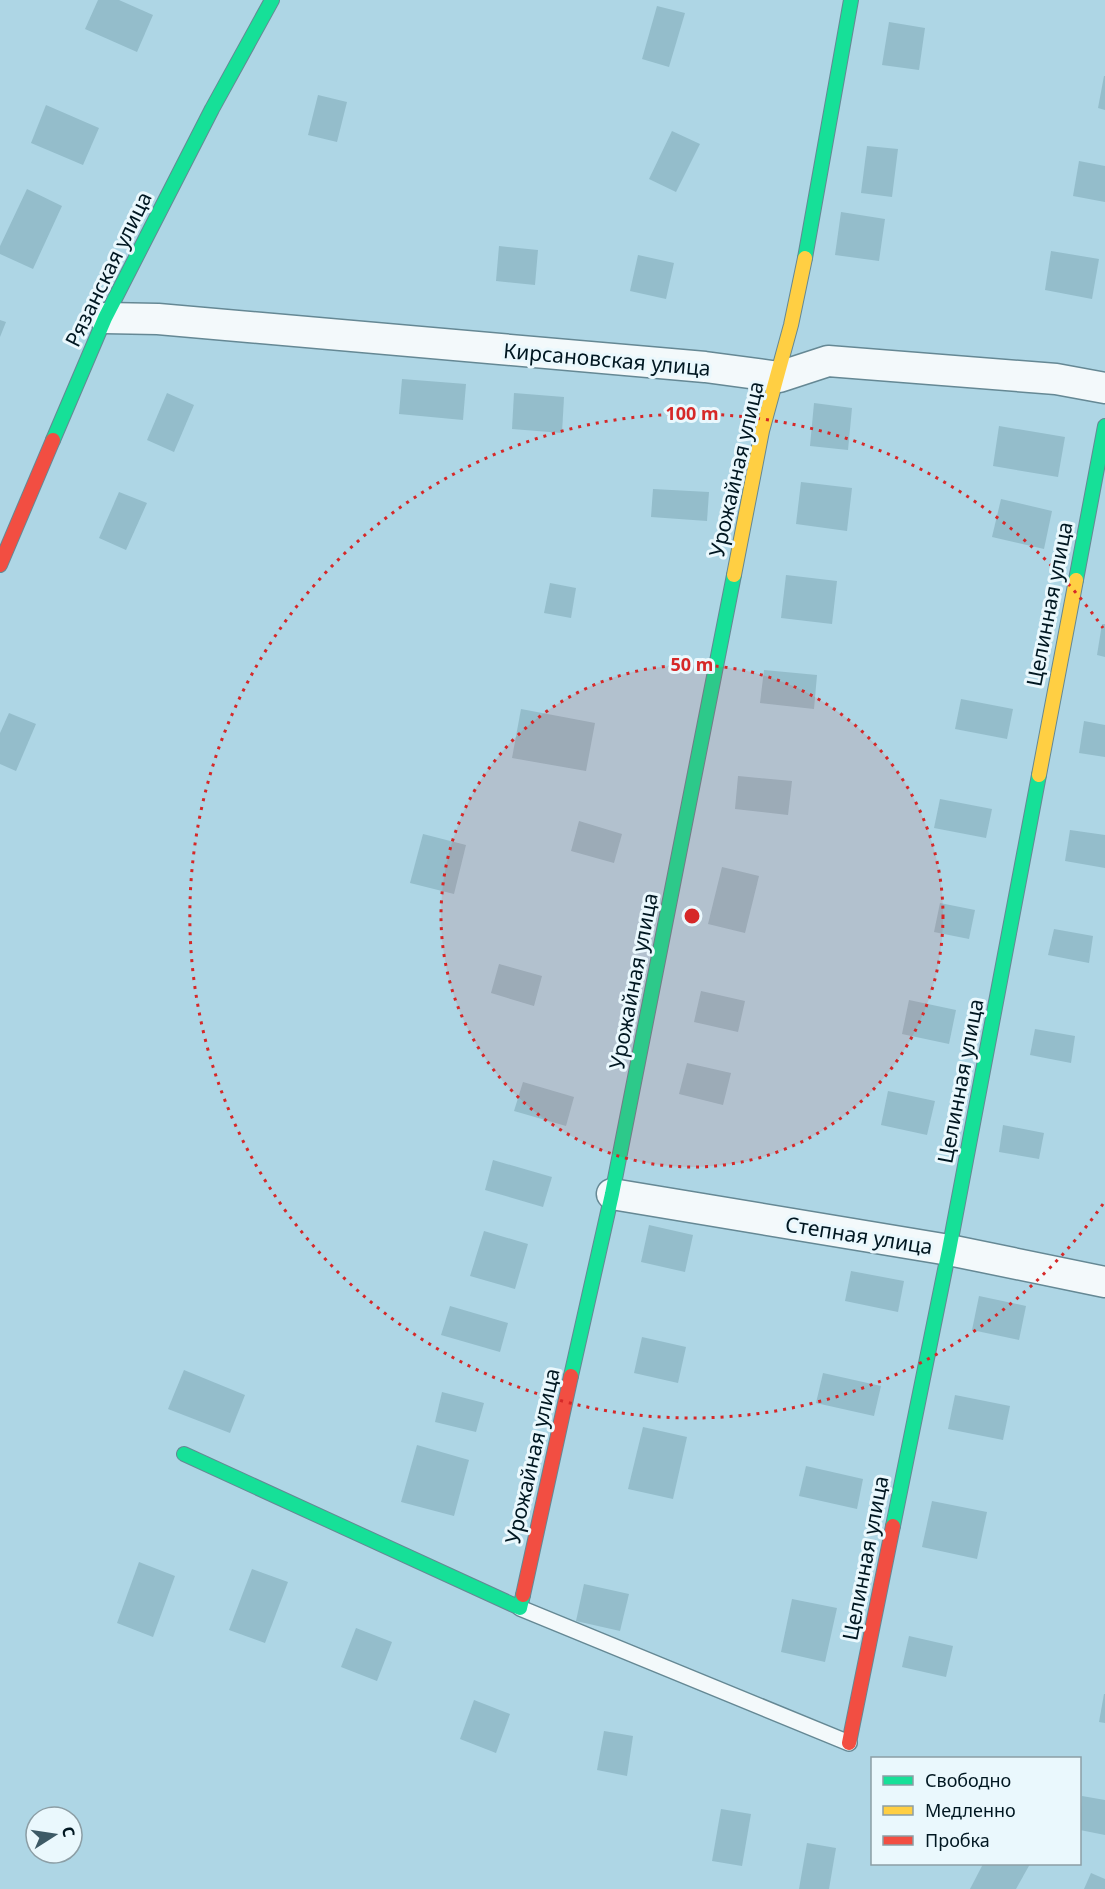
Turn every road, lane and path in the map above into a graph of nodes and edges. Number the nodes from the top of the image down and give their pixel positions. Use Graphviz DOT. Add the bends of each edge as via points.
graph roads {
  1 [pos="272,0"];
  2 [pos="851,0"];
  3 [pos="105,318"];
  4 [pos="779,377"];
  5 [pos="1105,388"];
  6 [pos="1105,426"];
  7 [pos="0,565"];
  8 [pos="612,1194"];
  9 [pos="949,1250"];
  10 [pos="1105,1282"];
  11 [pos="184,1454"];
  12 [pos="520,1608"];
  13 [pos="849,1743"];
  1 -- 3 [label="street, Рязанская улица"];
  2 -- 4 [label="street, Урожайная улица"];
  3 -- 4 [label="street, Кирсановская улица" via="158,319 705,367"];
  3 -- 7 [label="street, Рязанская улица"];
  4 -- 5 [label="street, Кирсановская улица" via="828,361 1056,379"];
  4 -- 8 [label="street, Урожайная улица" via="762,431"];
  6 -- 9 [label="street, Целинная улица"];
  8 -- 9 [label="street, Степная улица"];
  8 -- 12 [label="street, Урожайная улица"];
  9 -- 10 [label="street, Степная улица"];
  9 -- 13 [label="street, Целинная улица"];
  11 -- 12 [label="street"];
  12 -- 13 [label="lane"];
}
